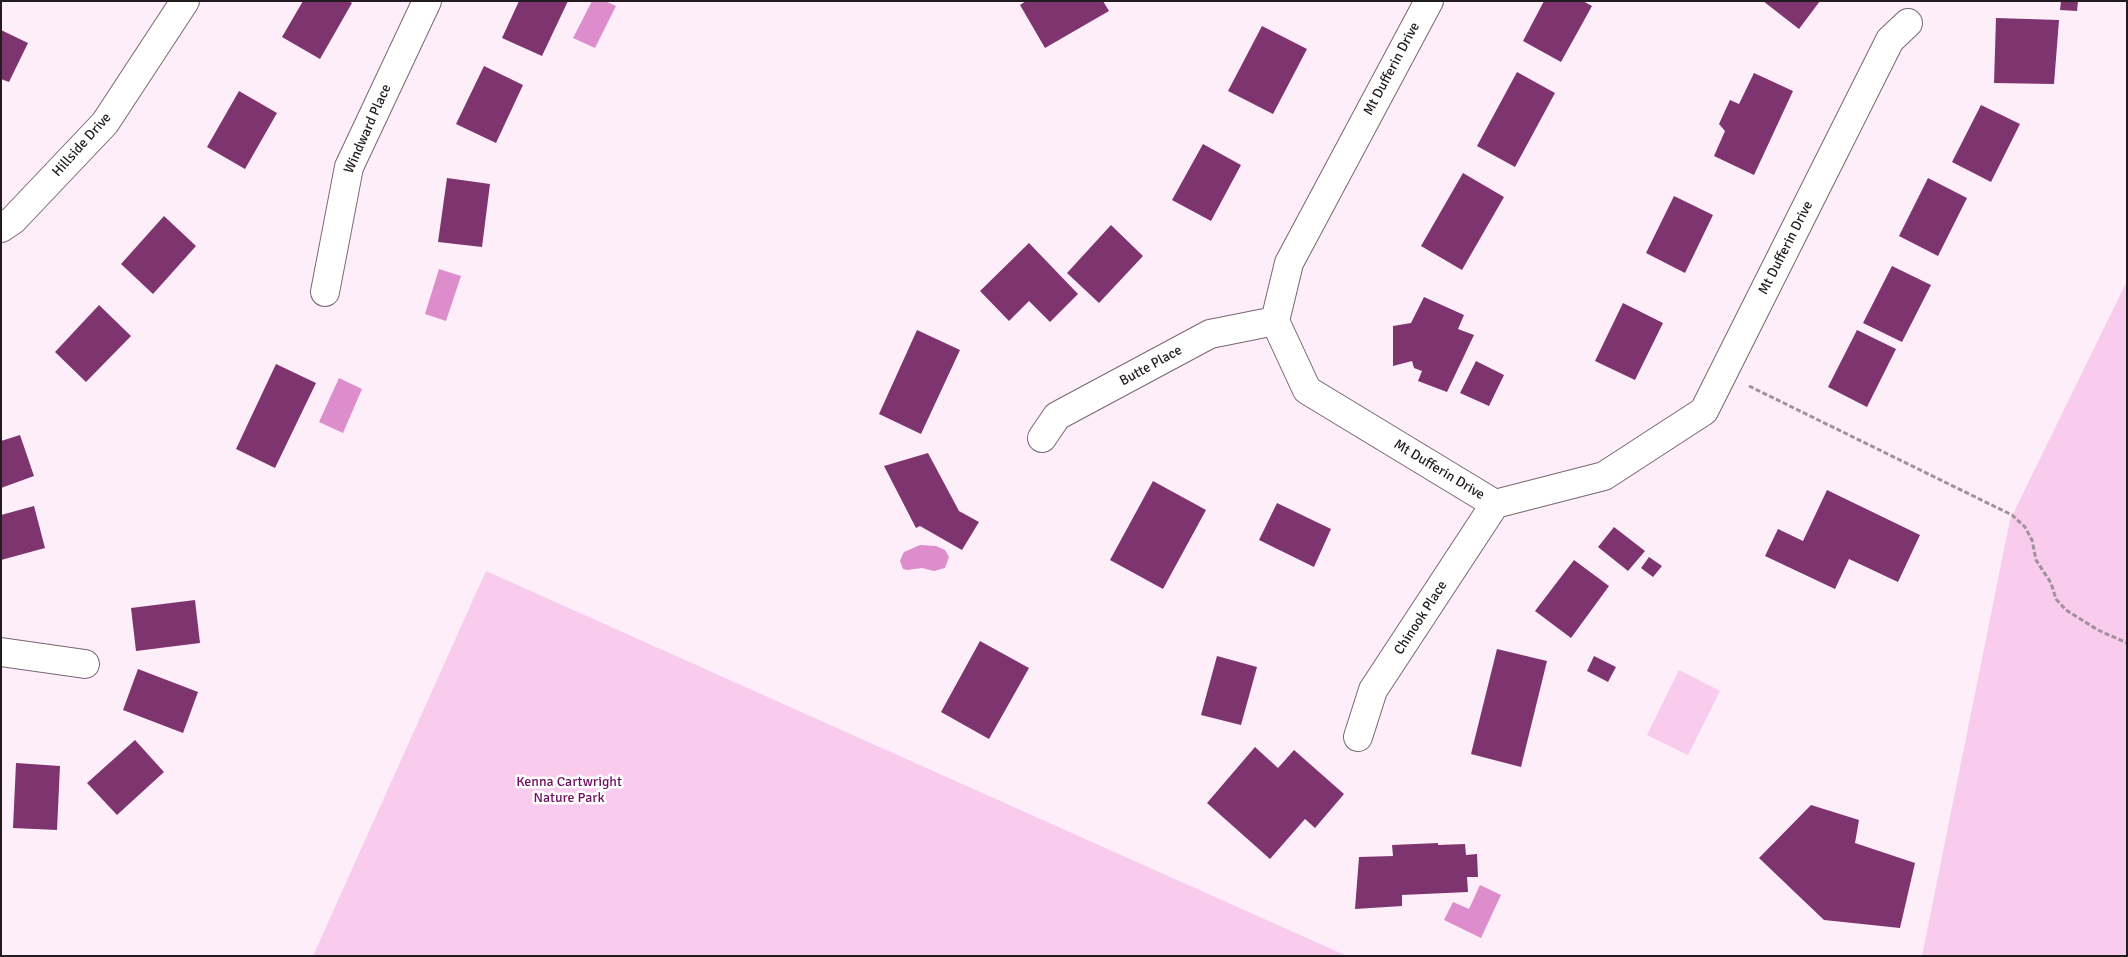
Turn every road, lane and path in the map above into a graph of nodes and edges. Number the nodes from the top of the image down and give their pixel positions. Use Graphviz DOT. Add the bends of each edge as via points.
graph roads {
  1 [pos="185,1"];
  2 [pos="427,1"];
  3 [pos="1429,1"];
  4 [pos="1908,23"];
  5 [pos="1,228"];
  6 [pos="325,292"];
  7 [pos="1275,321"];
  8 [pos="1745,384"];
  9 [pos="1042,438"];
  10 [pos="1495,504"];
  11 [pos="2127,643"];
  12 [pos="1,652"];
  13 [pos="85,664"];
  14 [pos="1358,737"];
  1 -- 5 [label="street, Hillside Drive" via="105,123 13,220"];
  2 -- 6 [label="street, Windward Place" via="348,167"];
  3 -- 7 [label="street, Mt Dufferin Drive" via="1289,263"];
  4 -- 10 [label="street, Mt Dufferin Drive" via="1890,40 1704,411 1604,476"];
  7 -- 9 [label="street, Butte Place" via="1210,334 1058,416"];
  7 -- 10 [label="street, Mt Dufferin Drive" via="1307,390"];
  8 -- 11 [label="path" via="2012,515 2025,527 2032,540 2036,560 2061,605 2098,630"];
  10 -- 14 [label="street, Chinook Place" via="1373,690"];
  12 -- 13 [label="street"];
}
